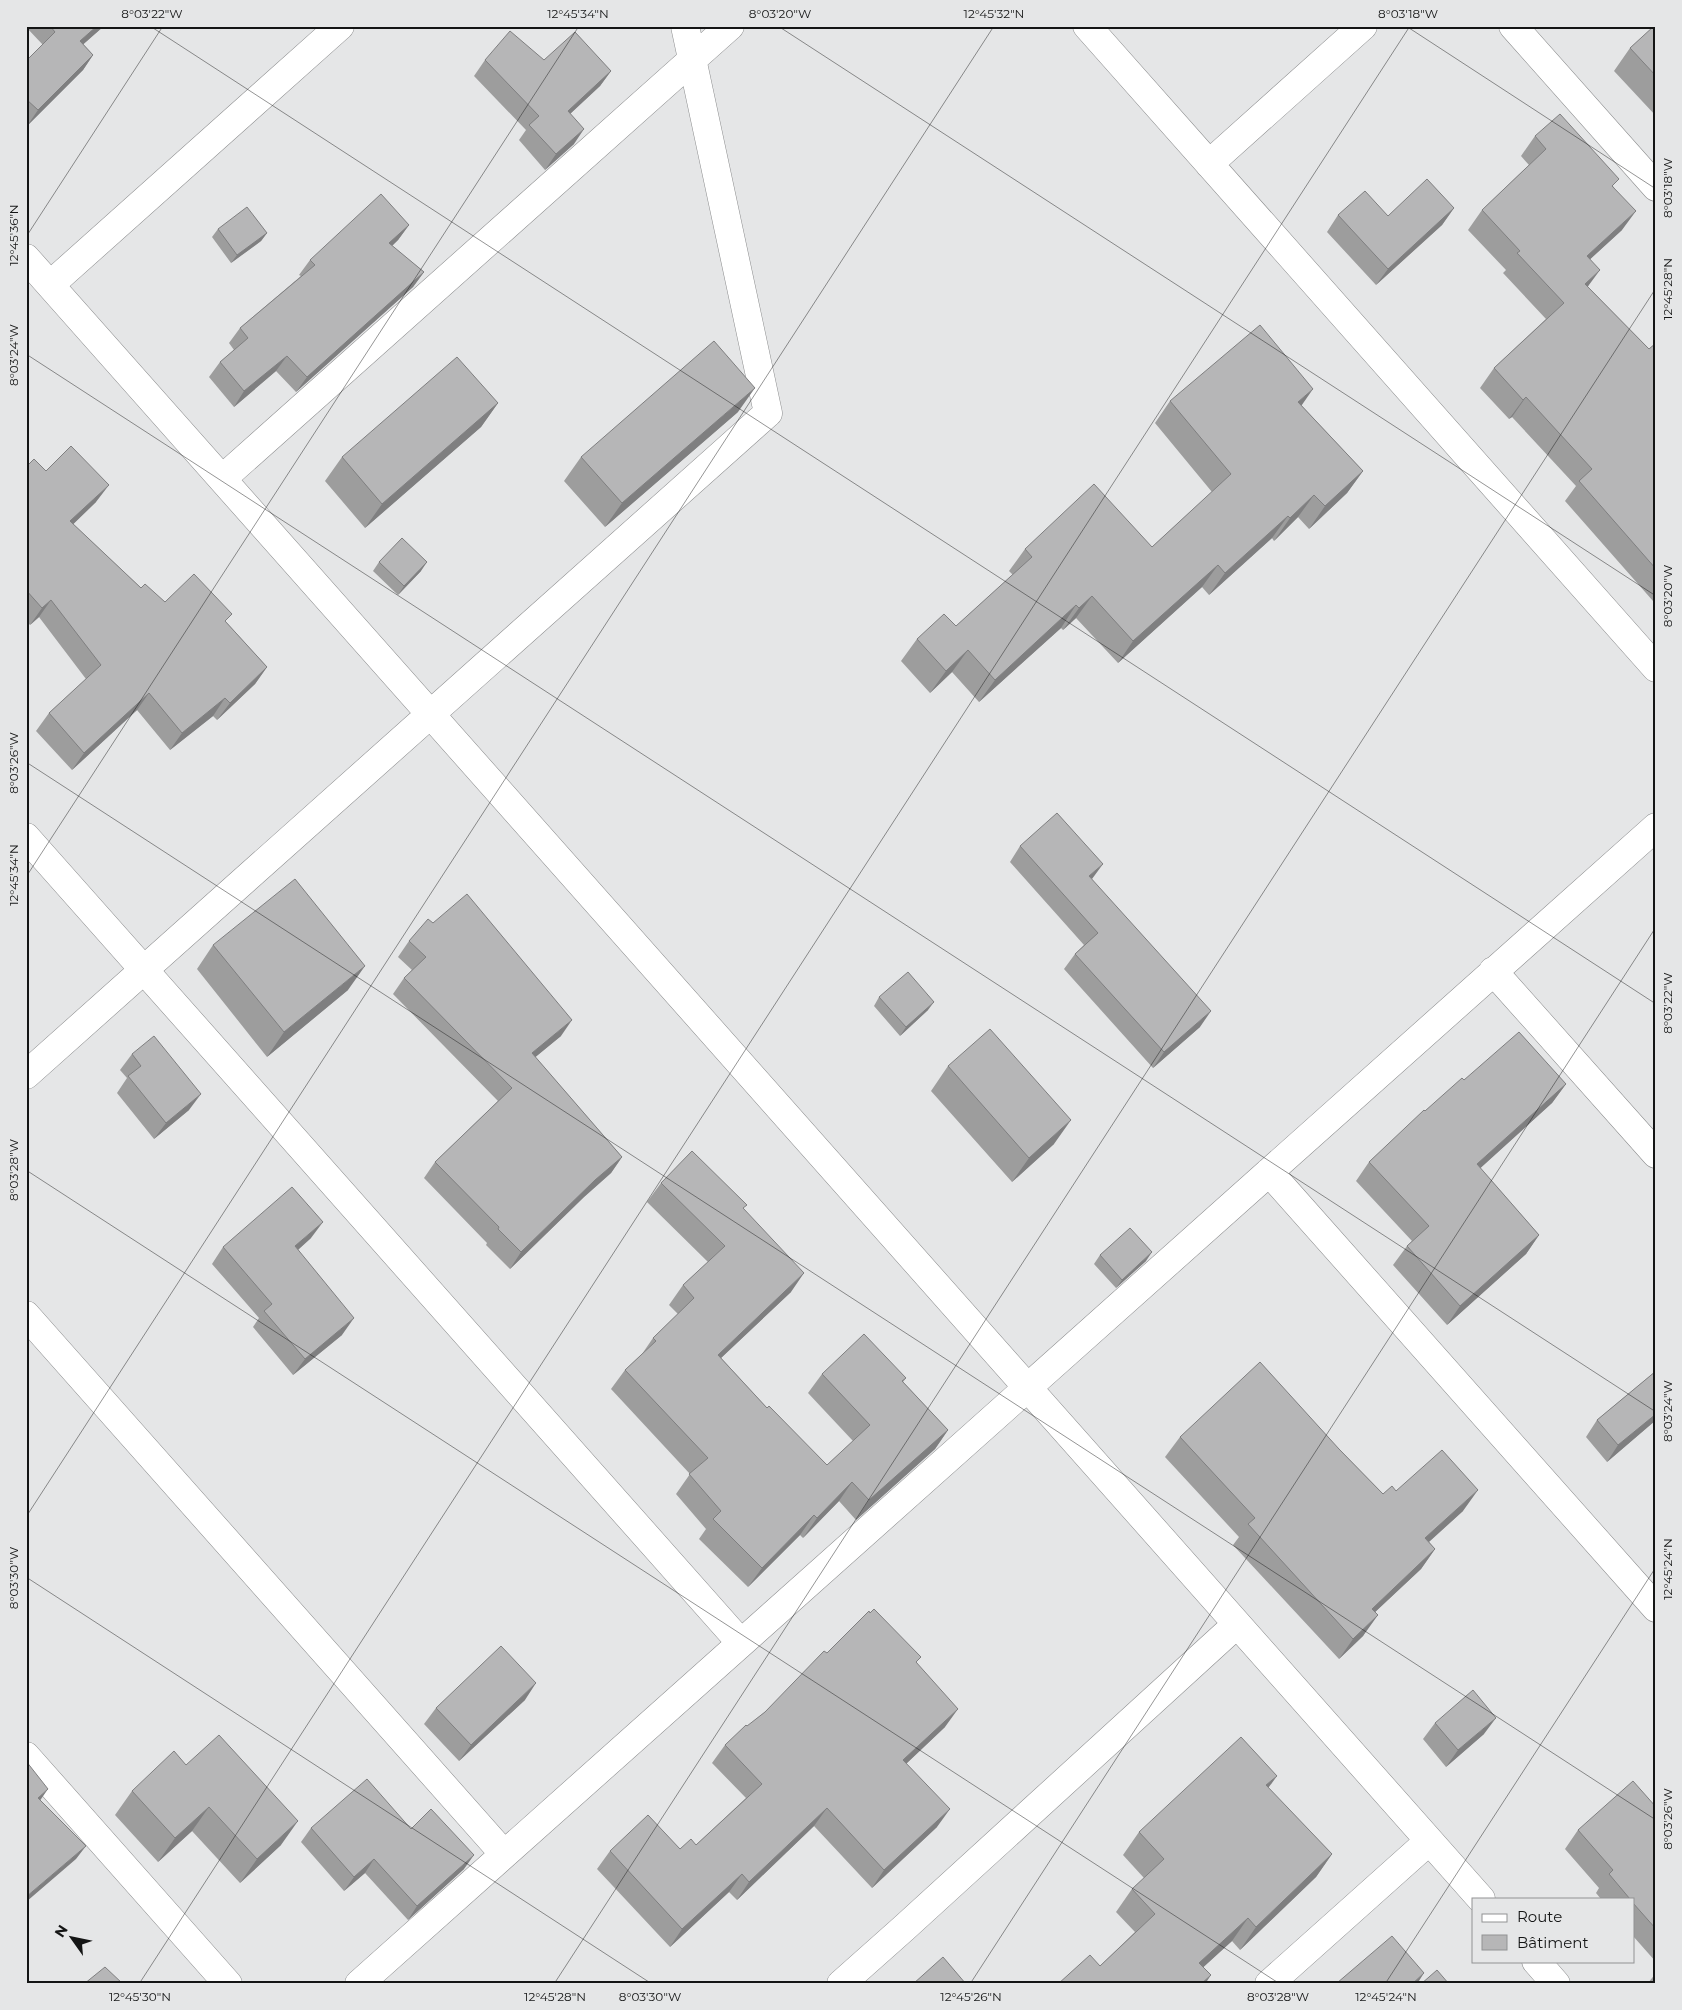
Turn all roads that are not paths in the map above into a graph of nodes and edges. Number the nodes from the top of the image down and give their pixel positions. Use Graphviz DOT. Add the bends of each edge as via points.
graph roads {
  1 [pos="340,26"];
  2 [pos="685,26"];
  3 [pos="730,26"];
  4 [pos="1088,26"];
  5 [pos="1363,26"];
  6 [pos="1513,26"];
  7 [pos="692,60"];
  8 [pos="1210,164"];
  9 [pos="1656,187"];
  10 [pos="26,258"];
  11 [pos="50,285"];
  12 [pos="222,479"];
  13 [pos="1656,668"];
  14 [pos="431,714"];
  15 [pos="1656,827"];
  16 [pos="26,837"];
  17 [pos="144,970"];
  18 [pos="1494,971"];
  19 [pos="26,1075"];
  20 [pos="1656,1154"];
  21 [pos="1269,1172"];
  22 [pos="26,1314"];
  23 [pos="1027,1388"];
  24 [pos="1656,1608"];
  25 [pos="1237,1624"];
  26 [pos="741,1643"];
  27 [pos="26,1756"];
  28 [pos="1429,1841"];
  29 [pos="504,1854"];
  30 [pos="1480,1898"];
  31 [pos="1537,1962"];
  32 [pos="228,1984"];
  33 [pos="359,1984"];
  34 [pos="841,1984"];
  35 [pos="1269,1984"];
  36 [pos="1556,1984"];
  1 -- 11 [label="street"];
  2 -- 7 [label="street"];
  3 -- 7 [label="street"];
  4 -- 8 [label="street"];
  5 -- 8 [label="street"];
  6 -- 9 [label="street"];
  7 -- 12 [label="street"];
  7 -- 14 [label="street" via="768,413"];
  8 -- 13 [label="street"];
  10 -- 11 [label="street"];
  11 -- 12 [label="street"];
  12 -- 14 [label="street"];
  14 -- 17 [label="street"];
  14 -- 23 [label="street"];
  15 -- 18 [label="street"];
  16 -- 17 [label="street"];
  17 -- 19 [label="street"];
  17 -- 26 [label="street"];
  18 -- 20 [label="street"];
  18 -- 21 [label="street"];
  21 -- 23 [label="street"];
  21 -- 24 [label="street"];
  22 -- 29 [label="street"];
  23 -- 25 [label="street"];
  23 -- 26 [label="street"];
  25 -- 28 [label="street"];
  25 -- 34 [label="street"];
  26 -- 29 [label="street"];
  27 -- 32 [label="street"];
  28 -- 30 [label="street"];
  28 -- 35 [label="street"];
  29 -- 33 [label="street"];
  31 -- 36 [label="street"];
}
